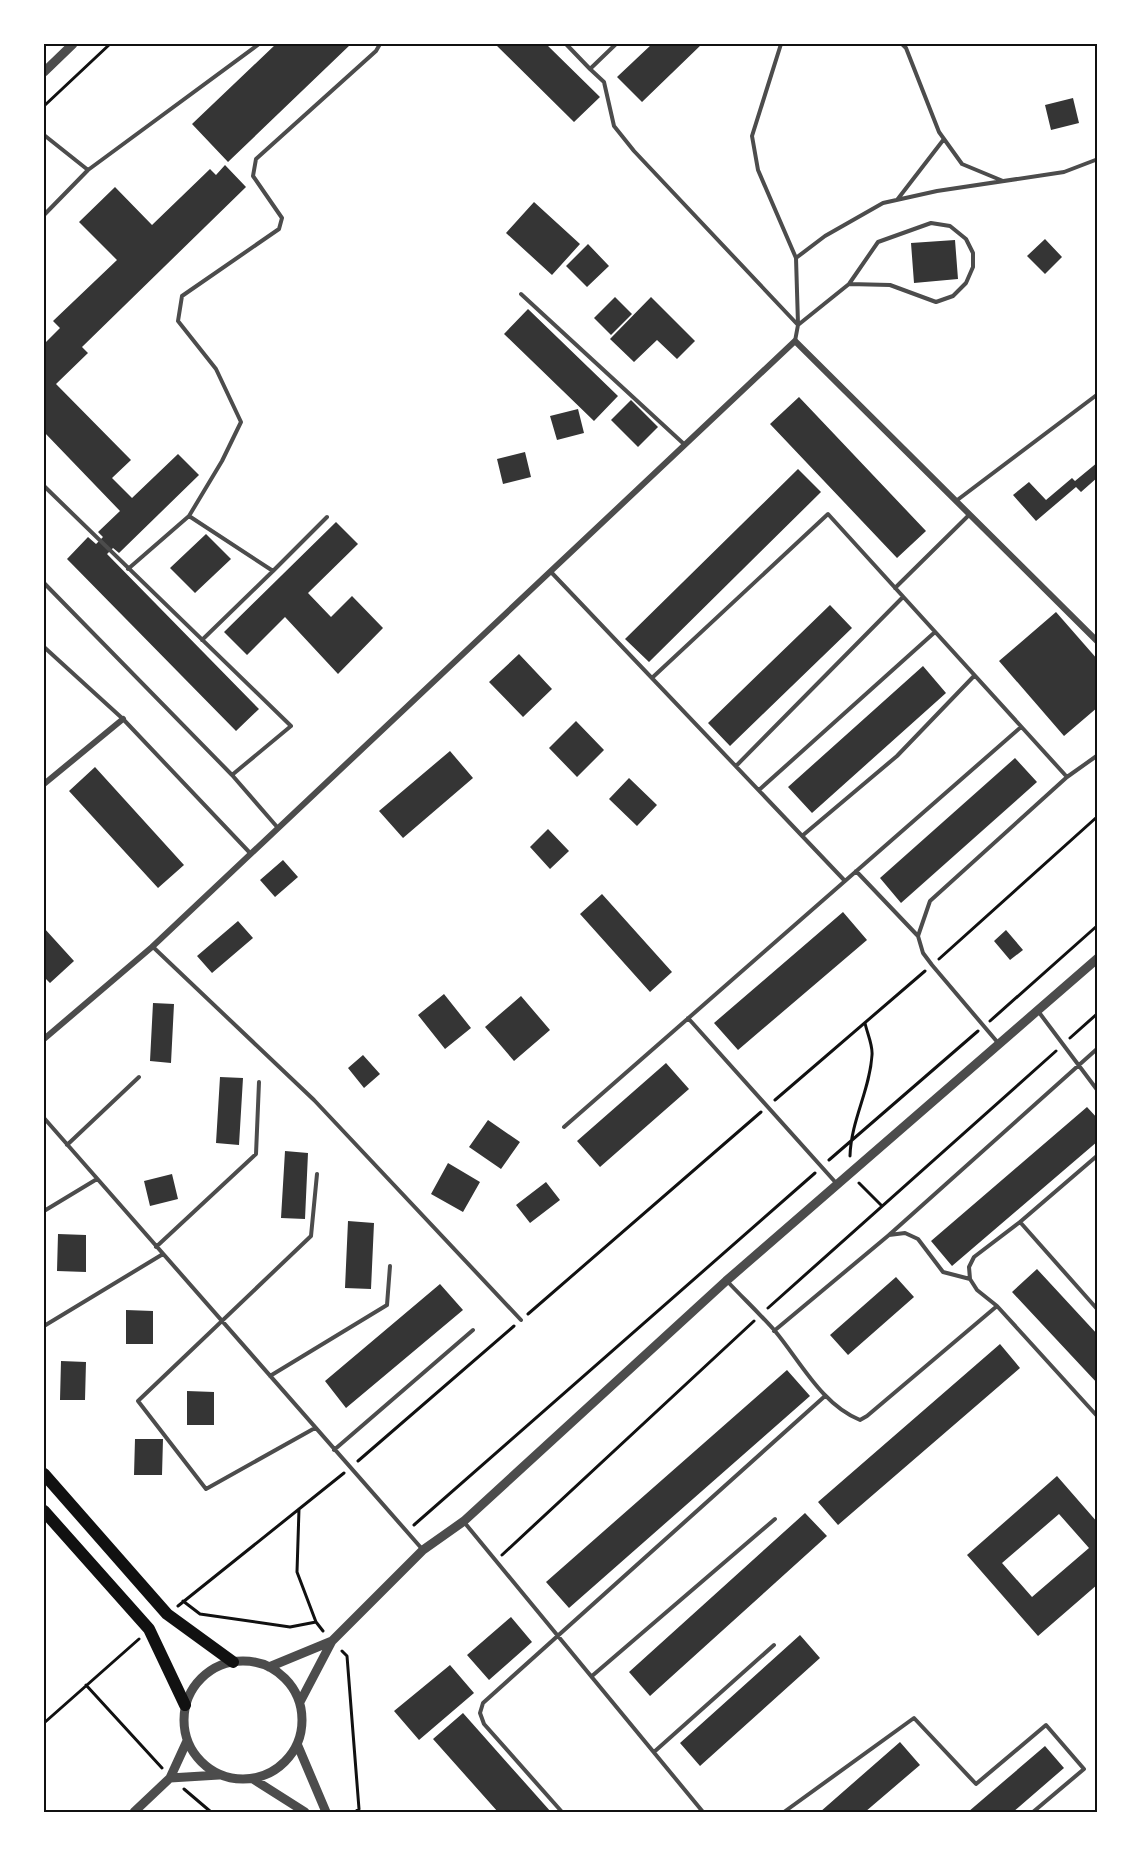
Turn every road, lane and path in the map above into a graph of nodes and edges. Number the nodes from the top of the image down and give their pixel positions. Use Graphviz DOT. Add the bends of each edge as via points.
graph roads {
  1 [pos="73,44"];
  2 [pos="110,44"];
  3 [pos="259,44"];
  4 [pos="380,44"];
  5 [pos="566,44"];
  6 [pos="616,44"];
  7 [pos="781,44"];
  8 [pos="902,44"];
  9 [pos="590,69"];
  10 [pos="44,72"];
  11 [pos="44,106"];
  12 [pos="44,135"];
  13 [pos="944,139"];
  14 [pos="1098,159"];
  15 [pos="88,170"];
  16 [pos="1003,182"];
  17 [pos="897,200"];
  18 [pos="44,215"];
  19 [pos="796,258"];
  20 [pos="849,284"];
  21 [pos="521,294"];
  22 [pos="798,325"];
  23 [pos="795,341"];
  24 [pos="1098,394"];
  25 [pos="685,445"];
  26 [pos="44,486"];
  27 [pos="956,501"];
  28 [pos="969,515"];
  29 [pos="189,516"];
  30 [pos="327,517"];
  31 [pos="128,569"];
  32 [pos="273,571"];
  33 [pos="551,571"];
  34 [pos="44,583"];
  35 [pos="895,588"];
  36 [pos="903,597"];
  37 [pos="935,632"];
  38 [pos="202,640"];
  39 [pos="1098,642"];
  40 [pos="44,647"];
  41 [pos="974,676"];
  42 [pos="653,678"];
  43 [pos="123,719"];
  44 [pos="1021,727"];
  45 [pos="1098,755"];
  46 [pos="736,766"];
  47 [pos="232,775"];
  48 [pos="1067,777"];
  49 [pos="44,784"];
  50 [pos="759,790"];
  51 [pos="1098,816"];
  52 [pos="278,828"];
  53 [pos="802,836"];
  54 [pos="251,854"];
  55 [pos="856,871"];
  56 [pos="845,881"];
  57 [pos="1098,925"];
  58 [pos="918,936"];
  59 [pos="152,947"];
  60 [pos="1098,958"];
  61 [pos="932,965"];
  62 [pos="1038,1011"];
  63 [pos="1098,1013"];
  64 [pos="688,1018"];
  65 [pos="865,1023"];
  66 [pos="984,1026"];
  67 [pos="44,1039"];
  68 [pos="999,1044"];
  69 [pos="1062,1045"];
  70 [pos="1098,1048"];
  71 [pos="1077,1065"];
  72 [pos="139,1077"];
  73 [pos="259,1082"];
  74 [pos="1098,1091"];
  75 [pos="768,1107"];
  76 [pos="44,1118"];
  77 [pos="564,1127"];
  78 [pos="850,1141"];
  79 [pos="67,1145"];
  80 [pos="1098,1155"];
  81 [pos="822,1167"];
  82 [pos="317,1173"];
  83 [pos="850,1173"];
  84 [pos="97,1179"];
  85 [pos="837,1184"];
  86 [pos="882,1206"];
  87 [pos="44,1211"];
  88 [pos="1020,1222"];
  89 [pos="889,1235"];
  90 [pos="156,1247"];
  91 [pos="163,1254"];
  92 [pos="390,1266"];
  93 [pos="970,1279"];
  94 [pos="726,1281"];
  95 [pos="997,1306"];
  96 [pos="1098,1310"];
  97 [pos="760,1316"];
  98 [pos="522,1320"];
  99 [pos="222,1322"];
  100 [pos="44,1326"];
  101 [pos="472,1330"];
  102 [pos="774,1330"];
  103 [pos="270,1376"];
  104 [pos="825,1396"];
  105 [pos="1098,1417"];
  106 [pos="315,1428"];
  107 [pos="334,1450"];
  108 [pos="350,1468"];
  109 [pos="44,1474"];
  110 [pos="299,1509"];
  111 [pos="44,1511"];
  112 [pos="775,1519"];
  113 [pos="464,1521"];
  114 [pos="406,1532"];
  115 [pos="423,1550"];
  116 [pos="495,1561"];
  117 [pos="167,1614"];
  118 [pos="316,1622"];
  119 [pos="149,1629"];
  120 [pos="557,1635"];
  121 [pos="332,1641"];
  122 [pos="774,1645"];
  123 [pos="233,1662"];
  124 [pos="269,1667"];
  125 [pos="592,1677"];
  126 [pos="86,1685"];
  127 [pos="300,1702"];
  128 [pos="185,1705"];
  129 [pos="44,1723"];
  130 [pos="187,1741"];
  131 [pos="298,1746"];
  132 [pos="654,1752"];
  133 [pos="219,1775"];
  134 [pos="170,1778"];
  135 [pos="253,1779"];
  136 [pos="134,1812"];
  137 [pos="211,1812"];
  138 [pos="305,1812"];
  139 [pos="326,1812"];
  140 [pos="562,1812"];
  141 [pos="703,1812"];
  142 [pos="784,1812"];
  143 [pos="1033,1812"];
  1 -- 10 [label="street"];
  2 -- 11 [label="path"];
  3 -- 15 [label="lane"];
  4 -- 29 [label="lane" via="256,159 253,176 282,218 279,229 182,296 178,321 216,369 241,422"];
  5 -- 9 [label="lane"];
  6 -- 9 [label="lane"];
  7 -- 19 [label="lane" via="752,136 758,170"];
  8 -- 13 [label="lane"];
  9 -- 22 [label="lane" via="604,82 614,126 634,151"];
  12 -- 15 [label="lane"];
  13 -- 16 [label="lane" via="962,164"];
  13 -- 17 [label="lane"];
  14 -- 16 [label="lane" via="1064,172"];
  15 -- 18 [label="lane"];
  16 -- 17 [label="lane"];
  17 -- 19 [label="lane" via="883,203 825,236"];
  19 -- 22 [label="lane"];
  20 -- 20 [label="lane" via="878,242 931,223 950,226 966,239 973,253 973,267 966,283 953,296 936,302 890,285"];
  20 -- 22 [label="lane"];
  21 -- 25 [label="lane"];
  22 -- 23 [label="lane"];
  23 -- 25 [label="street"];
  23 -- 27 [label="street"];
  24 -- 27 [label="lane"];
  25 -- 33 [label="street"];
  26 -- 31 [label="lane"];
  27 -- 28 [label="street"];
  28 -- 35 [label="lane"];
  28 -- 39 [label="street"];
  29 -- 31 [label="lane"];
  29 -- 32 [label="lane"];
  30 -- 32 [label="lane"];
  31 -- 38 [label="lane"];
  32 -- 38 [label="lane"];
  33 -- 42 [label="lane"];
  33 -- 52 [label="street"];
  34 -- 47 [label="lane"];
  35 -- 36 [label="lane"];
  35 -- 42 [label="lane" via="828,514"];
  36 -- 37 [label="lane"];
  36 -- 46 [label="lane"];
  37 -- 41 [label="lane"];
  37 -- 50 [label="lane"];
  38 -- 47 [label="lane" via="291,726"];
  40 -- 43 [label="lane"];
  41 -- 44 [label="lane"];
  41 -- 53 [label="lane" via="897,756"];
  42 -- 46 [label="lane"];
  43 -- 49 [label="street"];
  43 -- 54 [label="lane"];
  44 -- 48 [label="lane"];
  44 -- 55 [label="lane"];
  45 -- 48 [label="lane"];
  46 -- 50 [label="lane"];
  47 -- 52 [label="lane"];
  48 -- 58 [label="lane" via="930,901"];
  50 -- 53 [label="lane"];
  51 -- 61 [label="path"];
  52 -- 54 [label="street"];
  53 -- 56 [label="lane"];
  54 -- 59 [label="street"];
  55 -- 56 [label="lane"];
  55 -- 58 [label="lane"];
  56 -- 64 [label="lane"];
  57 -- 66 [label="path"];
  58 -- 61 [label="lane"];
  59 -- 67 [label="street"];
  59 -- 98 [label="lane" via="314,1100"];
  60 -- 62 [label="street"];
  61 -- 65 [label="path"];
  61 -- 66 [label="lane"];
  62 -- 68 [label="street"];
  62 -- 69 [label="lane"];
  63 -- 69 [label="path"];
  64 -- 75 [label="lane"];
  64 -- 77 [label="lane"];
  65 -- 75 [label="path"];
  65 -- 78 [label="path" via="873,1054"];
  66 -- 68 [label="lane"];
  66 -- 78 [label="path"];
  68 -- 83 [label="street"];
  69 -- 71 [label="lane"];
  69 -- 86 [label="path"];
  70 -- 71 [label="lane"];
  71 -- 74 [label="lane"];
  71 -- 89 [label="lane"];
  72 -- 79 [label="lane"];
  73 -- 90 [label="lane" via="256,1154"];
  75 -- 81 [label="lane"];
  75 -- 98 [label="path"];
  76 -- 79 [label="lane"];
  78 -- 81 [label="path"];
  78 -- 83 [label="path"];
  79 -- 84 [label="lane"];
  80 -- 88 [label="lane"];
  81 -- 85 [label="lane"];
  81 -- 114 [label="path"];
  82 -- 99 [label="lane" via="311,1236"];
  83 -- 85 [label="street"];
  83 -- 86 [label="path"];
  84 -- 87 [label="lane"];
  84 -- 90 [label="lane"];
  85 -- 94 [label="street"];
  86 -- 97 [label="path"];
  88 -- 93 [label="lane" via="974,1257 969,1267"];
  88 -- 96 [label="lane"];
  89 -- 93 [label="lane" via="905,1233 918,1239 943,1272"];
  89 -- 102 [label="lane"];
  90 -- 91 [label="lane"];
  91 -- 99 [label="lane"];
  91 -- 100 [label="lane"];
  92 -- 103 [label="lane" via="387,1305"];
  93 -- 95 [label="lane"];
  94 -- 97 [label="lane"];
  94 -- 113 [label="street"];
  95 -- 104 [label="lane" via="860,1420"];
  95 -- 105 [label="lane"];
  97 -- 102 [label="lane"];
  97 -- 116 [label="path"];
  98 -- 108 [label="path"];
  99 -- 103 [label="lane"];
  99 -- 106 [label="lane" via="138,1401 206,1489"];
  101 -- 107 [label="lane"];
  102 -- 104 [label="lane"];
  103 -- 106 [label="lane"];
  104 -- 120 [label="lane"];
  106 -- 107 [label="lane"];
  107 -- 108 [label="lane"];
  108 -- 110 [label="path"];
  108 -- 114 [label="lane"];
  109 -- 117 [label="main road"];
  110 -- 117 [label="path"];
  110 -- 118 [label="path" via="297,1572"];
  111 -- 119 [label="main road"];
  112 -- 125 [label="lane"];
  113 -- 115 [label="street"];
  113 -- 116 [label="lane"];
  114 -- 115 [label="lane"];
  115 -- 121 [label="street"];
  116 -- 120 [label="lane"];
  117 -- 123 [label="main road"];
  119 -- 126 [label="path"];
  119 -- 128 [label="main road"];
  120 -- 125 [label="lane"];
  120 -- 140 [label="lane" via="483,1703 480,1713 484,1724"];
  121 -- 124 [label="street"];
  121 -- 127 [label="street"];
  122 -- 132 [label="lane"];
  123 -- 124 [label="street" via="251,1661"];
  123 -- 128 [label="street" via="203,1677"];
  124 -- 127 [label="street" via="289,1682"];
  125 -- 132 [label="lane"];
  126 -- 129 [label="path"];
  126 -- 134 [label="path"];
  127 -- 131 [label="street" via="303,1724"];
  128 -- 130 [label="street"];
  130 -- 133 [label="street" via="200,1762"];
  130 -- 134 [label="street"];
  131 -- 135 [label="street" via="279,1768"];
  131 -- 139 [label="street"];
  132 -- 141 [label="lane"];
  133 -- 134 [label="street"];
  133 -- 135 [label="street"];
  134 -- 136 [label="street"];
  134 -- 137 [label="path"];
  135 -- 138 [label="street"];
  142 -- 143 [label="lane" via="914,1718 976,1785 1046,1725 1084,1769"];
}
